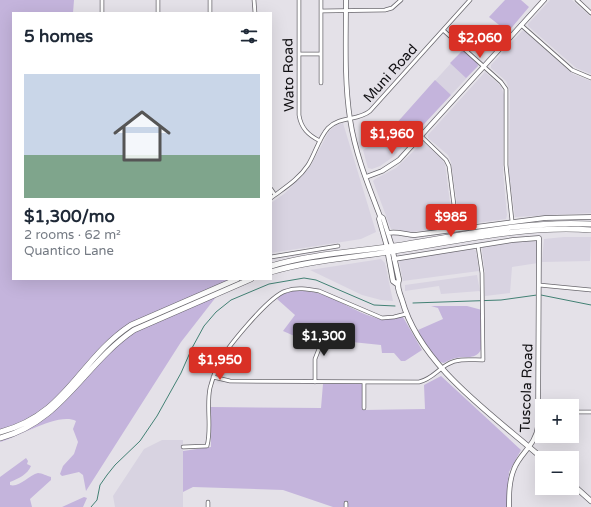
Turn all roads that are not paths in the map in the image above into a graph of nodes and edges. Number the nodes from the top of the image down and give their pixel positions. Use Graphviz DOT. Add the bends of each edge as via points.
graph roads {
  1 [pos="102,0"];
  2 [pos="158,0"];
  3 [pos="210,0"];
  4 [pos="254,0"];
  5 [pos="299,0"];
  6 [pos="321,0"];
  7 [pos="346,0"];
  8 [pos="401,0"];
  9 [pos="470,0"];
  10 [pos="544,0"];
  11 [pos="577,0"];
  12 [pos="321,11"];
  13 [pos="346,11"];
  14 [pos="102,12"];
  15 [pos="158,12"];
  16 [pos="210,12"];
  17 [pos="254,12"];
  18 [pos="591,13"];
  19 [pos="521,25"];
  20 [pos="443,30"];
  21 [pos="299,54"];
  22 [pos="321,54"];
  23 [pos="484,66"];
  24 [pos="591,78"];
  25 [pos="321,83"];
  26 [pos="350,120"];
  27 [pos="421,136"];
  28 [pos="320,141"];
  29 [pos="366,177"];
  30 [pos="272,190"];
  31 [pos="275,195"];
  32 [pos="272,197"];
  33 [pos="380,216"];
  34 [pos="591,217"];
  35 [pos="512,221"];
  36 [pos="591,224"];
  37 [pos="457,229"];
  38 [pos="591,230"];
  39 [pos="388,233"];
  40 [pos="338,246"];
  41 [pos="478,246"];
  42 [pos="390,249"];
  43 [pos="272,257"];
  44 [pos="394,259"];
  45 [pos="272,266"];
  46 [pos="272,272"];
  47 [pos="235,280"];
  48 [pos="249,280"];
  49 [pos="397,284"];
  50 [pos="539,285"];
  51 [pos="591,290"];
  52 [pos="406,314"];
  53 [pos="326,331"];
  54 [pos="441,369"];
  55 [pos="213,377"];
  56 [pos="315,382"];
  57 [pos="364,382"];
  58 [pos="540,399"];
  59 [pos="364,408"];
  60 [pos="579,412"];
  61 [pos="591,412"];
  62 [pos="0,432"];
  63 [pos="0,438"];
  64 [pos="535,438"];
  65 [pos="183,447"];
  66 [pos="530,447"];
  67 [pos="535,452"];
  68 [pos="579,490"];
  69 [pos="591,500"];
  70 [pos="208,502"];
  71 [pos="346,502"];
  72 [pos="208,507"];
  73 [pos="346,507"];
  74 [pos="508,507"];
  1 -- 14 [label="street"];
  2 -- 15 [label="street"];
  3 -- 16 [label="street"];
  4 -- 17 [label="street"];
  5 -- 21 [label="street, Wato Road"];
  6 -- 12 [label="street"];
  7 -- 13 [label="street"];
  8 -- 13 [label="street" via="392,8 384,10"];
  9 -- 20 [label="street, Muni Road"];
  10 -- 19 [label="street"];
  11 -- 18 [label="street"];
  12 -- 13 [label="street"];
  12 -- 22 [label="street"];
  13 -- 26 [label="street"];
  19 -- 23 [label="street"];
  19 -- 24 [label="street" via="572,70"];
  20 -- 23 [label="street"];
  20 -- 26 [label="street, Muni Road" via="370,111"];
  21 -- 22 [label="street"];
  21 -- 28 [label="street, Wato Road" via="300,120 306,132"];
  22 -- 25 [label="street"];
  23 -- 27 [label="street"];
  23 -- 35 [label="street" via="501,82 506,93 507,170"];
  26 -- 28 [label="street, Muni Road" via="332,124"];
  26 -- 29 [label="street"];
  27 -- 29 [label="street" via="392,165"];
  27 -- 37 [label="street" via="449,166"];
  28 -- 31 [label="street, Muni Road" via="303,172"];
  29 -- 33 [label="street"];
  30 -- 31 [label="street"];
  31 -- 32 [label="street, Muni Road"];
  33 -- 39 [label="street"];
  33 -- 42 [label="street"];
  34 -- 35 [label="street"];
  35 -- 37 [label="street"];
  36 -- 42 [label="main road" via="547,224"];
  37 -- 39 [label="street" via="416,235"];
  38 -- 42 [label="main road" via="531,231"];
  39 -- 42 [label="street"];
  40 -- 43 [label="street"];
  41 -- 44 [label="street"];
  41 -- 50 [label="street, Tuscola Road" via="540,238"];
  41 -- 54 [label="street" via="482,272 482,360 456,360"];
  42 -- 44 [label="main road"];
  42 -- 45 [label="main road" via="309,257"];
  42 -- 46 [label="main road"];
  42 -- 49 [label="main road" via="393,281"];
  44 -- 49 [label="main road" via="399,280"];
  47 -- 62 [label="main road" via="131,325 117,334 48,410 30,421"];
  48 -- 63 [label="main road" via="134,330 102,356 67,398 51,412 20,431"];
  49 -- 52 [label="main road"];
  50 -- 51 [label="street"];
  50 -- 58 [label="street, Tuscola Road"];
  52 -- 54 [label="main road" via="422,343"];
  52 -- 55 [label="street" via="382,318 319,291 284,291 277,295 229,348"];
  53 -- 56 [label="street" via="316,359"];
  54 -- 57 [label="street" via="428,380 419,382"];
  54 -- 66 [label="main road"];
  55 -- 56 [label="street" via="230,381"];
  55 -- 65 [label="street" via="208,405 208,444 206,447"];
  56 -- 57 [label="street"];
  57 -- 59 [label="street"];
  60 -- 61 [label="street"];
  64 -- 66 [label="street, Tuscola Road"];
  66 -- 67 [label="main road"];
  66 -- 74 [label="street, Tuscola Road" via="514,468"];
  68 -- 69 [label="main road"];
  70 -- 72 [label="street"];
  71 -- 73 [label="street"];
}
